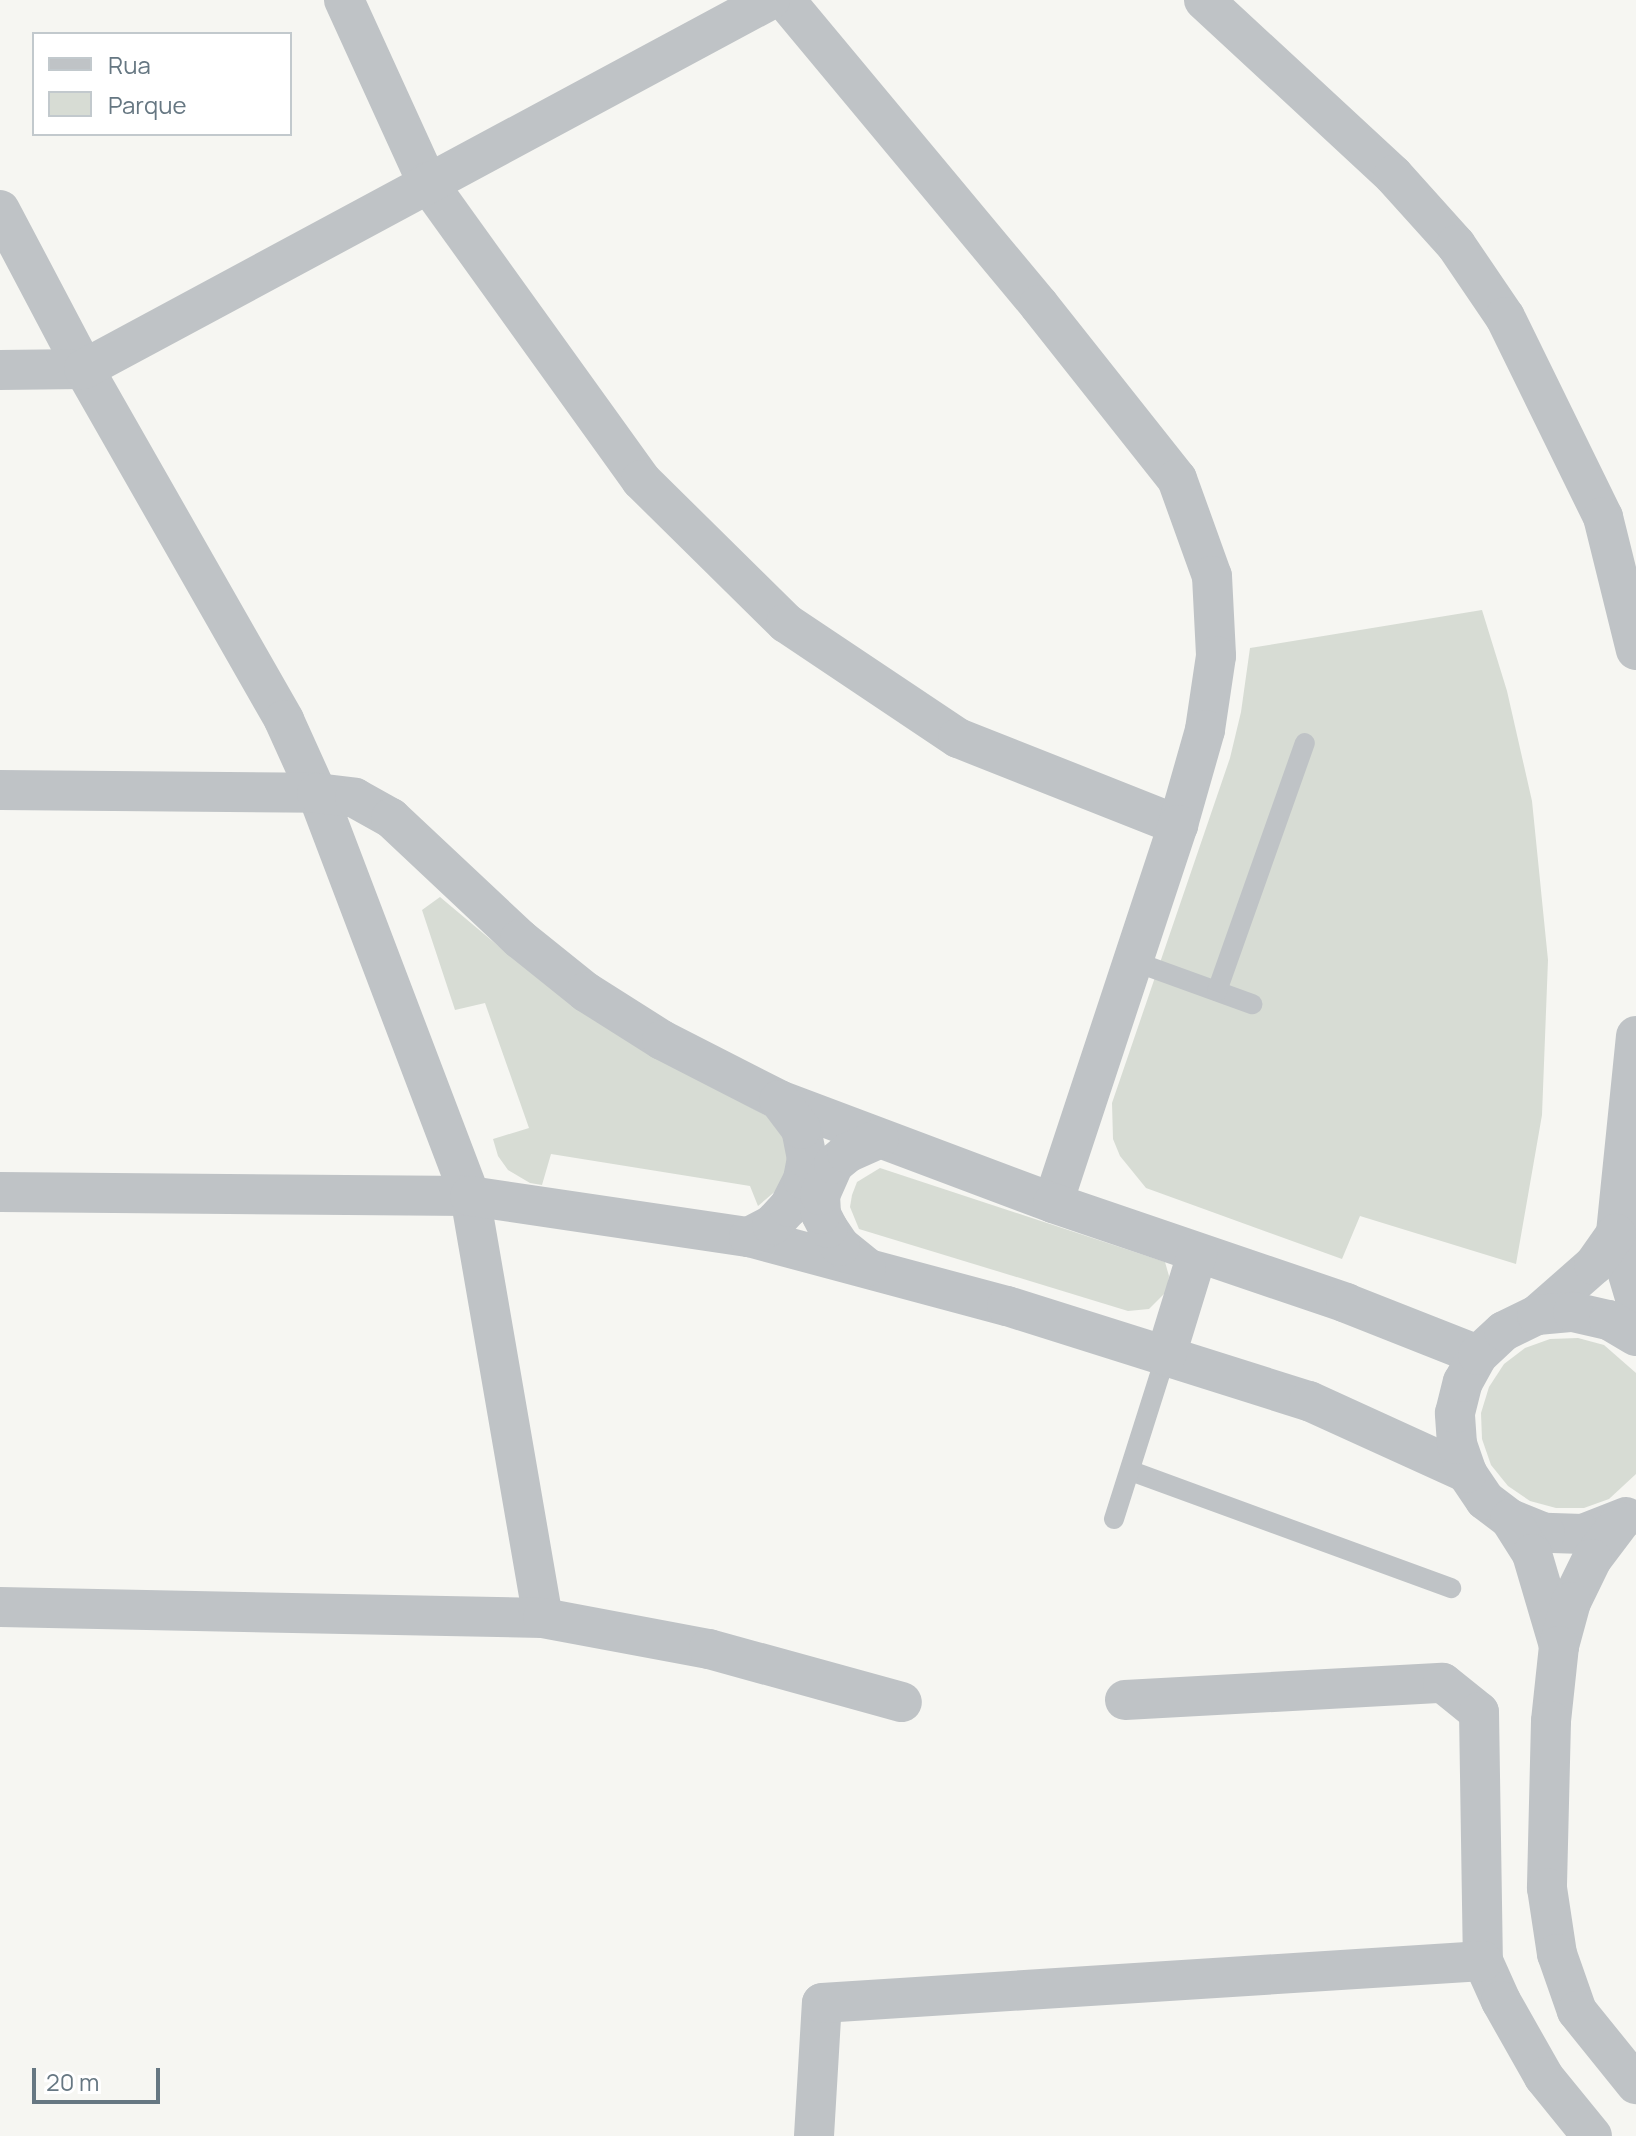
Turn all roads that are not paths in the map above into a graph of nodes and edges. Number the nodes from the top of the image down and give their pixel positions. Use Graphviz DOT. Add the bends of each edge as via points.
graph roads {
  1 [pos="344,0"];
  2 [pos="770,0"];
  3 [pos="785,0"];
  4 [pos="1204,0"];
  5 [pos="427,182"];
  6 [pos="0,210"];
  7 [pos="84,369"];
  8 [pos="0,370"];
  9 [pos="1636,650"];
  10 [pos="1305,743"];
  11 [pos="0,790"];
  12 [pos="317,793"];
  13 [pos="1178,825"];
  14 [pos="1133,961"];
  15 [pos="1217,991"];
  16 [pos="1252,1004"];
  17 [pos="1636,1036"];
  18 [pos="779,1100"];
  19 [pos="879,1139"];
  20 [pos="0,1192"];
  21 [pos="470,1196"];
  22 [pos="1053,1203"];
  23 [pos="1616,1234"];
  24 [pos="749,1237"];
  25 [pos="1197,1254"];
  26 [pos="868,1268"];
  27 [pos="1636,1301"];
  28 [pos="1537,1315"];
  29 [pos="1636,1336"];
  30 [pos="1166,1355"];
  31 [pos="1478,1355"];
  32 [pos="1131,1471"];
  33 [pos="1467,1473"];
  34 [pos="1628,1516"];
  35 [pos="1114,1519"];
  36 [pos="1510,1519"];
  37 [pos="1451,1588"];
  38 [pos="0,1607"];
  39 [pos="543,1618"];
  40 [pos="1559,1646"];
  41 [pos="1125,1700"];
  42 [pos="902,1702"];
  43 [pos="1483,1961"];
  44 [pos="1636,2084"];
  45 [pos="814,2136"];
  46 [pos="1592,2136"];
  1 -- 5 [label="street"];
  2 -- 5 [label="street"];
  3 -- 13 [label="street" via="1177,479 1212,576 1216,656 1205,730"];
  4 -- 9 [label="street" via="1393,175 1456,245 1497,305 1603,517"];
  5 -- 7 [label="street"];
  5 -- 13 [label="street" via="641,480 786,623 958,738"];
  6 -- 7 [label="street"];
  7 -- 8 [label="street"];
  7 -- 12 [label="street" via="284,720"];
  10 -- 15 [label="lane"];
  11 -- 12 [label="street"];
  12 -- 18 [label="street" via="355,798 391,818 520,939 586,992 662,1040"];
  12 -- 21 [label="street"];
  13 -- 14 [label="street"];
  14 -- 15 [label="lane"];
  14 -- 22 [label="street"];
  15 -- 16 [label="lane"];
  17 -- 23 [label="street"];
  18 -- 19 [label="street"];
  18 -- 24 [label="street" via="801,1129 807,1159 803,1179 789,1207 772,1225"];
  19 -- 22 [label="street"];
  19 -- 26 [label="street" via="834,1164 820,1195 828,1228 840,1246"];
  20 -- 21 [label="street"];
  21 -- 24 [label="street"];
  21 -- 39 [label="street"];
  22 -- 25 [label="street"];
  23 -- 27 [label="street"];
  23 -- 28 [label="street" via="1567,1292"];
  24 -- 26 [label="street"];
  25 -- 30 [label="street"];
  25 -- 31 [label="street" via="1346,1303"];
  26 -- 30 [label="street"];
  28 -- 29 [label="street" via="1573,1312 1609,1320"];
  28 -- 31 [label="street" via="1504,1331"];
  30 -- 32 [label="lane"];
  30 -- 33 [label="street" via="1309,1401"];
  31 -- 33 [label="street" via="1455,1413 1457,1444"];
  32 -- 35 [label="lane"];
  32 -- 37 [label="lane"];
  33 -- 36 [label="street" via="1485,1500"];
  34 -- 36 [label="street" via="1583,1534 1545,1533"];
  34 -- 40 [label="street" via="1592,1559 1571,1602"];
  36 -- 40 [label="street" via="1532,1554"];
  38 -- 39 [label="street"];
  39 -- 42 [label="street" via="709,1649"];
  40 -- 44 [label="street" via="1551,1721 1547,1888 1557,1954 1577,2011"];
  41 -- 43 [label="street" via="1443,1683 1479,1712"];
  43 -- 45 [label="street" via="822,2003"];
  43 -- 46 [label="street" via="1536,2064"];
}
